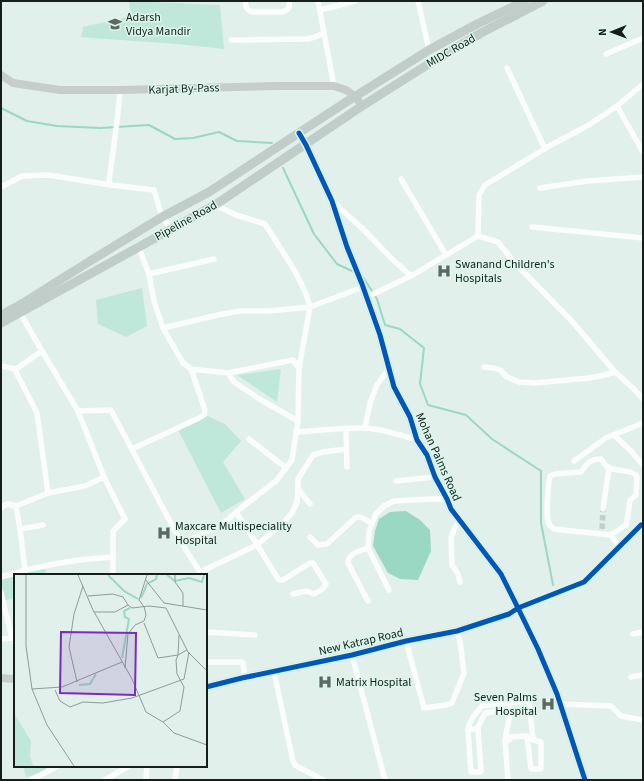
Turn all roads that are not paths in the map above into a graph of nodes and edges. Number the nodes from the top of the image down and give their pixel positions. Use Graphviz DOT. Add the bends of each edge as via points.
graph roads {
  1 [pos="245,1"];
  2 [pos="289,1"];
  3 [pos="318,1"];
  4 [pos="355,1"];
  5 [pos="418,1"];
  6 [pos="543,1"];
  7 [pos="519,2"];
  8 [pos="320,10"];
  9 [pos="324,33"];
  10 [pos="643,38"];
  11 [pos="231,40"];
  12 [pos="429,50"];
  13 [pos="606,54"];
  14 [pos="507,68"];
  15 [pos="1,75"];
  16 [pos="643,84"];
  17 [pos="334,86"];
  18 [pos="120,90"];
  19 [pos="356,97"];
  20 [pos="362,106"];
  21 [pos="617,106"];
  22 [pos="299,133"];
  23 [pos="306,145"];
  24 [pos="545,149"];
  25 [pos="643,152"];
  26 [pos="643,177"];
  27 [pos="401,179"];
  28 [pos="111,185"];
  29 [pos="1,186"];
  30 [pos="540,188"];
  31 [pos="332,201"];
  32 [pos="215,205"];
  33 [pos="162,217"];
  34 [pos="532,227"];
  35 [pos="172,229"];
  36 [pos="478,236"];
  37 [pos="643,238"];
  38 [pos="139,248"];
  39 [pos="446,255"];
  40 [pos="214,259"];
  41 [pos="149,274"];
  42 [pos="411,276"];
  43 [pos="363,285"];
  44 [pos="369,296"];
  45 [pos="310,307"];
  46 [pos="20,313"];
  47 [pos="1,315"];
  48 [pos="1,323"];
  49 [pos="163,328"];
  50 [pos="42,351"];
  51 [pos="1,366"];
  52 [pos="484,367"];
  53 [pos="299,368"];
  54 [pos="389,368"];
  55 [pos="16,369"];
  56 [pos="191,369"];
  57 [pos="616,372"];
  58 [pos="228,373"];
  59 [pos="643,399"];
  60 [pos="78,411"];
  61 [pos="298,420"];
  62 [pos="643,423"];
  63 [pos="346,428"];
  64 [pos="365,428"];
  65 [pos="296,432"];
  66 [pos="614,435"];
  67 [pos="250,439"];
  68 [pos="417,440"];
  69 [pos="132,449"];
  70 [pos="346,449"];
  71 [pos="574,461"];
  72 [pos="643,465"];
  73 [pos="347,467"];
  74 [pos="608,467"];
  75 [pos="286,468"];
  76 [pos="104,477"];
  77 [pos="435,477"];
  78 [pos="396,480"];
  79 [pos="298,489"];
  80 [pos="48,493"];
  81 [pos="447,499"];
  82 [pos="310,504"];
  83 [pos="16,506"];
  84 [pos="1,508"];
  85 [pos="603,509"];
  86 [pos="236,512"];
  87 [pos="460,520"];
  88 [pos="372,524"];
  89 [pos="43,525"];
  90 [pos="640,525"];
  91 [pos="20,529"];
  92 [pos="611,535"];
  93 [pos="310,537"];
  94 [pos="182,544"];
  95 [pos="257,544"];
  96 [pos="619,546"];
  97 [pos="368,548"];
  98 [pos="113,557"];
  99 [pos="25,570"];
  100 [pos="113,574"];
  101 [pos="200,574"];
  102 [pos="1,577"];
  103 [pos="460,582"];
  104 [pos="389,590"];
  105 [pos="1,593"];
  106 [pos="293,594"];
  107 [pos="368,601"];
  108 [pos="518,608"];
  109 [pos="207,632"];
  110 [pos="457,632"];
  111 [pos="643,632"];
  112 [pos="633,634"];
  113 [pos="255,635"];
  114 [pos="13,638"];
  115 [pos="1,639"];
  116 [pos="406,641"];
  117 [pos="352,655"];
  118 [pos="207,662"];
  119 [pos="274,672"];
  120 [pos="643,675"];
  121 [pos="245,677"];
  122 [pos="631,677"];
  123 [pos="1,678"];
  124 [pos="14,679"];
  125 [pos="207,687"];
  126 [pos="560,704"];
  127 [pos="643,720"];
  128 [pos="478,728"];
  129 [pos="468,730"];
  130 [pos="530,736"];
  131 [pos="505,740"];
  132 [pos="56,767"];
  133 [pos="127,767"];
  134 [pos="147,767"];
  135 [pos="177,767"];
  136 [pos="31,780"];
  137 [pos="105,780"];
  138 [pos="146,780"];
  139 [pos="175,780"];
  140 [pos="323,780"];
  141 [pos="385,780"];
  142 [pos="508,780"];
  143 [pos="585,780"];
  1 -- 2 [label="street" via="246,8 252,12 282,12 289,9"];
  3 -- 8 [label="street"];
  4 -- 8 [label="street"];
  5 -- 12 [label="street"];
  6 -- 20 [label="main road, MIDC Road" via="481,33"];
  7 -- 12 [label="main road, MIDC Road"];
  8 -- 9 [label="street"];
  9 -- 11 [label="street" via="307,39"];
  9 -- 17 [label="street"];
  10 -- 13 [label="street"];
  12 -- 19 [label="main road, MIDC Road"];
  14 -- 24 [label="street"];
  15 -- 18 [label="street, Karjat By-Pass" via="13,83 60,90"];
  16 -- 21 [label="street"];
  17 -- 18 [label="street, Karjat By-Pass"];
  17 -- 19 [label="street, Karjat By-Pass"];
  18 -- 28 [label="street" via="119,116 109,181"];
  19 -- 20 [label="street, Karjat By-Pass"];
  19 -- 22 [label="main road, Pipeline Road"];
  20 -- 23 [label="main road, Pipeline Road"];
  21 -- 24 [label="street"];
  21 -- 25 [label="street"];
  22 -- 23 [label="street"];
  22 -- 33 [label="main road, Pipeline Road" via="209,192"];
  23 -- 31 [label="street"];
  23 -- 32 [label="main road, Pipeline Road"];
  24 -- 36 [label="street" via="485,185 478,194"];
  26 -- 30 [label="street"];
  27 -- 39 [label="street"];
  28 -- 29 [label="street" via="48,175 22,176"];
  28 -- 33 [label="street" via="154,190"];
  31 -- 42 [label="street"];
  31 -- 43 [label="street"];
  32 -- 35 [label="main road, Pipeline Road"];
  32 -- 45 [label="street" via="264,224 293,268 308,297"];
  33 -- 35 [label="street"];
  33 -- 47 [label="main road, Pipeline Road"];
  34 -- 37 [label="street"];
  35 -- 38 [label="main road, Pipeline Road"];
  36 -- 39 [label="street"];
  36 -- 57 [label="street" via="498,242"];
  38 -- 41 [label="street"];
  38 -- 46 [label="main road, Pipeline Road"];
  39 -- 42 [label="street"];
  40 -- 41 [label="street"];
  41 -- 49 [label="street" via="154,302"];
  42 -- 44 [label="street"];
  43 -- 44 [label="street, Mohan Palms Road"];
  43 -- 45 [label="street"];
  44 -- 54 [label="street, Mohan Palms Road"];
  45 -- 49 [label="street" via="239,311"];
  45 -- 53 [label="street"];
  46 -- 48 [label="main road, Pipeline Road"];
  46 -- 50 [label="street"];
  49 -- 56 [label="street" via="183,363"];
  50 -- 55 [label="street"];
  50 -- 60 [label="street"];
  51 -- 55 [label="street"];
  52 -- 57 [label="street" via="500,370 507,377 519,382 535,383 589,378"];
  53 -- 58 [label="street" via="293,360"];
  53 -- 61 [label="street"];
  54 -- 64 [label="street" via="377,385"];
  54 -- 68 [label="street, Mohan Palms Road"];
  55 -- 80 [label="street" via="37,413"];
  56 -- 58 [label="street"];
  56 -- 69 [label="street" via="205,410 204,415"];
  57 -- 59 [label="street"];
  58 -- 61 [label="street" via="234,382 256,397"];
  60 -- 69 [label="street" via="111,410"];
  60 -- 76 [label="street"];
  61 -- 65 [label="street"];
  62 -- 66 [label="street"];
  63 -- 64 [label="street"];
  63 -- 65 [label="street"];
  63 -- 70 [label="street"];
  64 -- 68 [label="street"];
  65 -- 75 [label="street" via="292,460"];
  66 -- 71 [label="street"];
  66 -- 72 [label="street"];
  67 -- 75 [label="street"];
  68 -- 77 [label="street, Mohan Palms Road" via="427,455"];
  69 -- 94 [label="street"];
  70 -- 73 [label="street"];
  70 -- 79 [label="street" via="313,455 298,480"];
  74 -- 85 [label="street"];
  74 -- 92 [label="street" via="631,472 637,477 636,495 630,500 628,521"];
  74 -- 92 [label="street" via="601,459 595,458 581,472 550,476 547,516 550,526 554,529 602,531"];
  75 -- 86 [label="street" via="276,481"];
  76 -- 80 [label="street" via="85,486"];
  76 -- 98 [label="street" via="125,519 113,531"];
  77 -- 78 [label="street"];
  77 -- 81 [label="street, Mohan Palms Road"];
  79 -- 82 [label="street"];
  79 -- 95 [label="street" via="297,502 292,513"];
  80 -- 83 [label="street"];
  81 -- 87 [label="street, Mohan Palms Road"];
  81 -- 88 [label="street" via="394,501 376,514"];
  83 -- 84 [label="street" via="7,504"];
  83 -- 91 [label="street"];
  86 -- 94 [label="street" via="225,522"];
  86 -- 95 [label="street"];
  87 -- 103 [label="street" via="451,538 452,565"];
  87 -- 108 [label="street, Mohan Palms Road" via="501,574"];
  88 -- 93 [label="street" via="358,516 327,544 318,545"];
  88 -- 97 [label="street"];
  89 -- 91 [label="street"];
  90 -- 96 [label="street"];
  91 -- 99 [label="street"];
  92 -- 96 [label="street"];
  94 -- 101 [label="street"];
  95 -- 101 [label="street"];
  95 -- 106 [label="street" via="278,579 313,563 326,584 314,594 306,591"];
  96 -- 108 [label="street" via="584,582"];
  97 -- 104 [label="street"];
  97 -- 107 [label="street" via="351,555 348,563"];
  98 -- 99 [label="street"];
  98 -- 100 [label="street"];
  99 -- 102 [label="street"];
  105 -- 114 [label="street"];
  108 -- 110 [label="street, New Katrap Road" via="509,614"];
  108 -- 126 [label="street, Mohan Palms Road"];
  109 -- 113 [label="street"];
  110 -- 116 [label="street, New Katrap Road"];
  110 -- 116 [label="street" via="464,673 452,703 446,705 424,708"];
  111 -- 112 [label="street"];
  114 -- 115 [label="street"];
  116 -- 117 [label="street, New Katrap Road"];
  117 -- 119 [label="street, New Katrap Road"];
  117 -- 141 [label="street"];
  118 -- 121 [label="street" via="241,662"];
  119 -- 121 [label="street, New Katrap Road"];
  119 -- 140 [label="street" via="293,761 298,767"];
  120 -- 122 [label="street"];
  121 -- 125 [label="street, New Katrap Road"];
  123 -- 124 [label="street"];
  126 -- 127 [label="street" via="611,706 621,716"];
  126 -- 143 [label="street, Mohan Palms Road"];
  128 -- 129 [label="street"];
  128 -- 129 [label="street" via="480,772 472,772"];
  128 -- 131 [label="street" via="485,713 511,709"];
  129 -- 130 [label="street" via="471,720 482,706 529,701"];
  130 -- 130 [label="street" via="533,741 541,742 541,769 531,769"];
  130 -- 131 [label="street" via="511,737"];
  131 -- 142 [label="street"];
  132 -- 136 [label="street"];
  133 -- 137 [label="street"];
  134 -- 138 [label="street"];
  135 -- 139 [label="street"];
}
